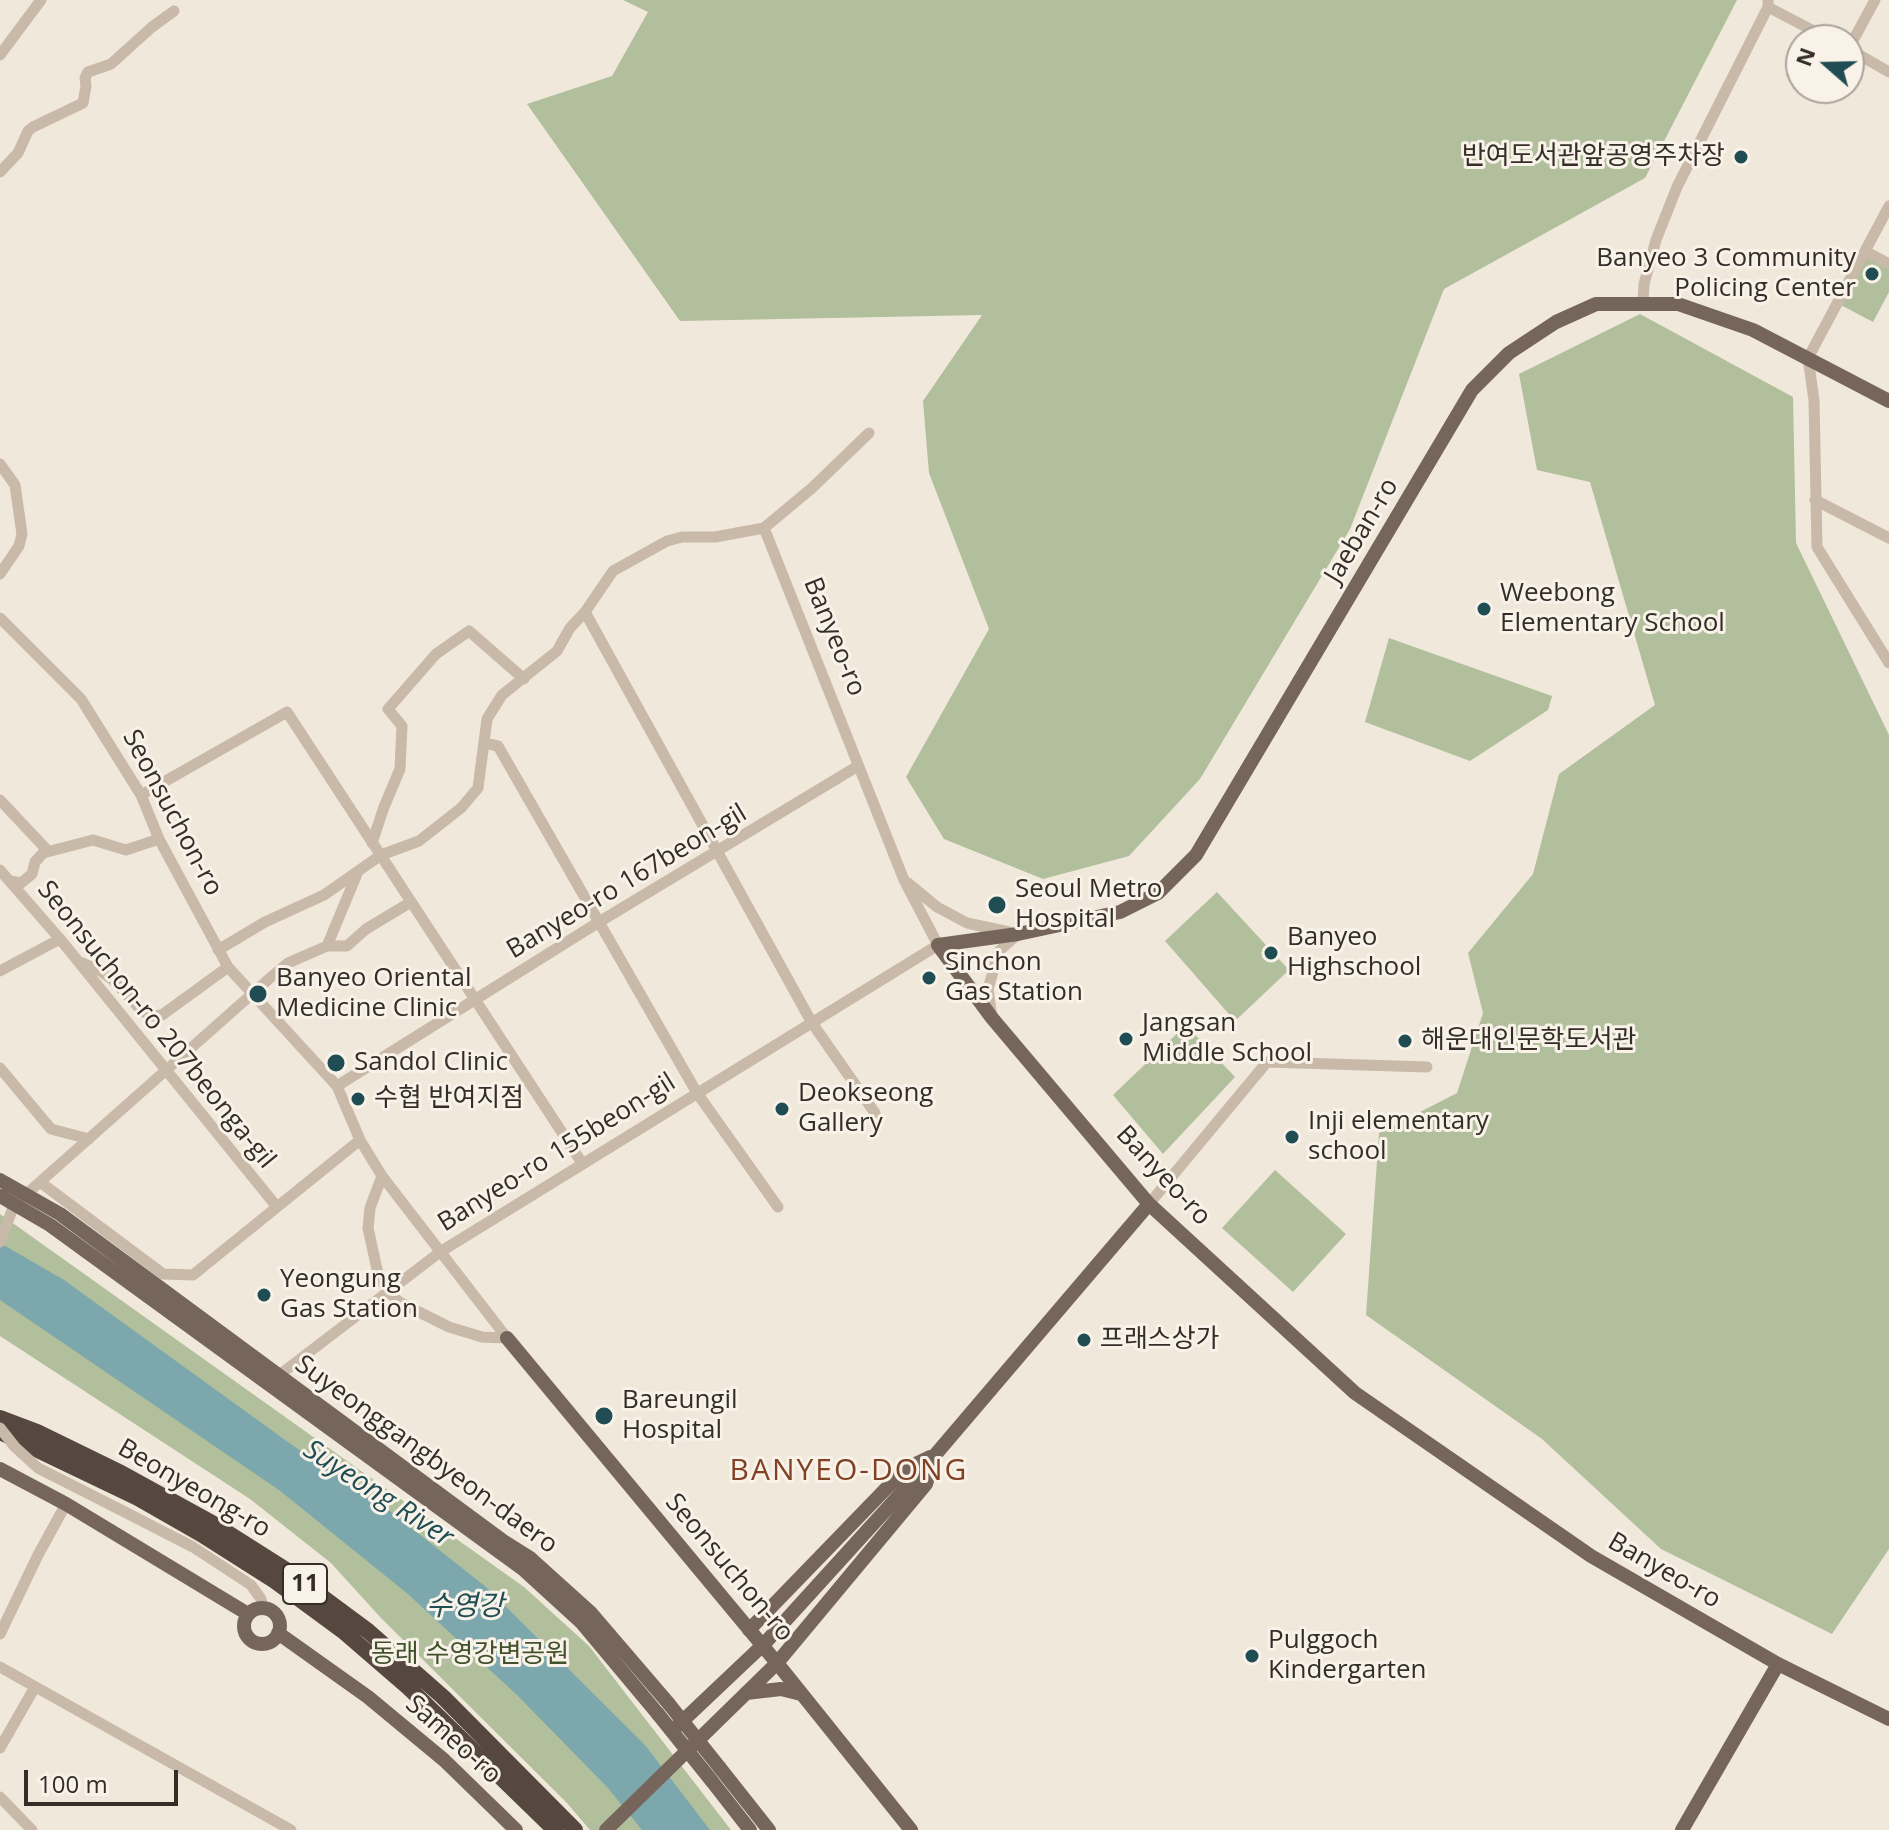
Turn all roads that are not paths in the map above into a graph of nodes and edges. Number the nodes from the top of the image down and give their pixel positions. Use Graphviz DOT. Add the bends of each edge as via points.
graph roads {
  1 [pos="41,0"];
  2 [pos="1878,0"];
  3 [pos="1768,3"];
  4 [pos="1889,5"];
  5 [pos="174,11"];
  6 [pos="1804,24"];
  7 [pos="1864,24"];
  8 [pos="0,55"];
  9 [pos="1865,58"];
  10 [pos="1889,72"];
  11 [pos="0,172"];
  12 [pos="1889,206"];
  13 [pos="1865,251"];
  14 [pos="1889,264"];
  15 [pos="1643,303"];
  16 [pos="1808,358"];
  17 [pos="1889,401"];
  18 [pos="869,433"];
  19 [pos="0,464"];
  20 [pos="1815,500"];
  21 [pos="764,528"];
  22 [pos="1889,538"];
  23 [pos="0,574"];
  24 [pos="585,612"];
  25 [pos="0,618"];
  26 [pos="1889,663"];
  27 [pos="524,679"];
  28 [pos="484,743"];
  29 [pos="858,766"];
  30 [pos="141,795"];
  31 [pos="0,800"];
  32 [pos="159,839"];
  33 [pos="372,843"];
  34 [pos="48,851"];
  35 [pos="718,851"];
  36 [pos="381,855"];
  37 [pos="0,870"];
  38 [pos="357,874"];
  39 [pos="904,880"];
  40 [pos="10,881"];
  41 [pos="411,902"];
  42 [pos="599,922"];
  43 [pos="1018,934"];
  44 [pos="60,939"];
  45 [pos="938,945"];
  46 [pos="327,946"];
  47 [pos="218,950"];
  48 [pos="79,962"];
  49 [pos="228,967"];
  50 [pos="0,971"];
  51 [pos="252,995"];
  52 [pos="476,1000"];
  53 [pos="992,1018"];
  54 [pos="812,1023"];
  55 [pos="1427,1067"];
  56 [pos="0,1068"];
  57 [pos="166,1070"];
  58 [pos="337,1086"];
  59 [pos="697,1093"];
  60 [pos="875,1113"];
  61 [pos="89,1139"];
  62 [pos="360,1140"];
  63 [pos="582,1163"];
  64 [pos="382,1176"];
  65 [pos="0,1180"];
  66 [pos="40,1182"];
  67 [pos="27,1194"];
  68 [pos="0,1196"];
  69 [pos="1149,1204"];
  70 [pos="14,1205"];
  71 [pos="277,1207"];
  72 [pos="778,1207"];
  73 [pos="0,1242"];
  74 [pos="440,1252"];
  75 [pos="387,1290"];
  76 [pos="507,1338"];
  77 [pos="278,1376"];
  78 [pos="0,1418"];
  79 [pos="0,1430"];
  80 [pos="935,1455"];
  81 [pos="0,1469"];
  82 [pos="66,1504"];
  83 [pos="263,1608"];
  84 [pos="248,1614"];
  85 [pos="749,1630"];
  86 [pos="278,1633"];
  87 [pos="0,1634"];
  88 [pos="777,1663"];
  89 [pos="1778,1664"];
  90 [pos="0,1667"];
  91 [pos="35,1687"];
  92 [pos="746,1693"];
  93 [pos="801,1694"];
  94 [pos="664,1709"];
  95 [pos="1889,1719"];
  96 [pos="677,1726"];
  97 [pos="0,1748"];
  98 [pos="715,1774"];
  99 [pos="0,1797"];
  100 [pos="562,1826"];
  101 [pos="611,1826"];
  102 [pos="32,1830"];
  103 [pos="291,1830"];
  104 [pos="516,1830"];
  105 [pos="750,1830"];
  106 [pos="769,1830"];
  107 [pos="911,1830"];
  108 [pos="1682,1830"];
  1 -- 8 [label="street"];
  2 -- 4 [label="street"];
  2 -- 7 [label="street"];
  3 -- 6 [label="street"];
  3 -- 15 [label="street" via="1677,187 1656,240"];
  5 -- 11 [label="street" via="111,64 88,72 83,103 33,127"];
  9 -- 10 [label="street"];
  12 -- 13 [label="street"];
  13 -- 14 [label="street"];
  13 -- 16 [label="street"];
  15 -- 16 [label="main road, Jaeban-ro" via="1678,304 1753,330"];
  15 -- 43 [label="main road, Jaeban-ro" via="1596,304 1556,322 1509,353 1472,390 1196,855 1158,893 1120,912"];
  16 -- 17 [label="main road, Jaeban-ro"];
  16 -- 20 [label="street"];
  18 -- 21 [label="street"];
  19 -- 23 [label="street" via="15,485 22,534"];
  20 -- 22 [label="street"];
  20 -- 26 [label="street" via="1817,547"];
  21 -- 24 [label="street" via="667,541 613,571"];
  21 -- 29 [label="street, Banyeo-ro"];
  24 -- 27 [label="street" via="557,651"];
  24 -- 35 [label="street"];
  25 -- 30 [label="street, Seonsuchon-ro" via="81,699"];
  27 -- 28 [label="street" via="502,695 487,719"];
  27 -- 33 [label="street" via="469,631 436,654 388,709 402,726 400,769"];
  28 -- 36 [label="street" via="478,788 461,808 419,841"];
  28 -- 42 [label="street" via="498,746"];
  29 -- 35 [label="street, Banyeo-ro 167beon-gil"];
  29 -- 39 [label="street, Banyeo-ro"];
  30 -- 32 [label="street, Seonsuchon-ro"];
  30 -- 33 [label="street" via="287,712"];
  31 -- 34 [label="street"];
  32 -- 34 [label="street" via="126,850 93,840"];
  32 -- 47 [label="street, Seonsuchon-ro"];
  33 -- 36 [label="street"];
  34 -- 40 [label="street" via="21,883"];
  35 -- 42 [label="street, Banyeo-ro 167beon-gil"];
  35 -- 54 [label="street"];
  36 -- 38 [label="street"];
  36 -- 41 [label="street"];
  37 -- 40 [label="street, Seonsuchon-ro 207beonga-gil"];
  38 -- 46 [label="street"];
  38 -- 47 [label="street"];
  39 -- 43 [label="street" via="967,923"];
  39 -- 45 [label="street, Banyeo-ro"];
  40 -- 44 [label="street, Seonsuchon-ro 207beonga-gil"];
  41 -- 46 [label="street" via="347,946"];
  41 -- 52 [label="street"];
  42 -- 52 [label="street, Banyeo-ro 167beon-gil"];
  42 -- 59 [label="street"];
  43 -- 45 [label="main road, Jaeban-ro"];
  43 -- 53 [label="street" via="999,951 988,989"];
  44 -- 48 [label="street, Seonsuchon-ro 207beonga-gil"];
  44 -- 50 [label="street"];
  45 -- 53 [label="main road, Banyeo-ro"];
  45 -- 54 [label="street, Banyeo-ro 155beon-gil"];
  46 -- 51 [label="street" via="288,963"];
  47 -- 49 [label="street, Seonsuchon-ro"];
  48 -- 49 [label="street" via="113,980 151,1016 162,1015"];
  48 -- 57 [label="street, Seonsuchon-ro 207beonga-gil"];
  49 -- 51 [label="street, Seonsuchon-ro"];
  51 -- 57 [label="street"];
  51 -- 58 [label="street, Seonsuchon-ro"];
  52 -- 58 [label="street, Banyeo-ro 167beon-gil"];
  52 -- 63 [label="street"];
  53 -- 69 [label="main road, Banyeo-ro"];
  54 -- 59 [label="street, Banyeo-ro 155beon-gil"];
  54 -- 60 [label="street"];
  55 -- 69 [label="street" via="1267,1062"];
  56 -- 61 [label="street" via="51,1129"];
  57 -- 61 [label="street"];
  57 -- 71 [label="street, Seonsuchon-ro 207beonga-gil"];
  58 -- 62 [label="street, Seonsuchon-ro"];
  59 -- 63 [label="street, Banyeo-ro 155beon-gil"];
  59 -- 72 [label="street, Banyeo-ro 155beon-gil"];
  61 -- 66 [label="street"];
  62 -- 64 [label="street, Seonsuchon-ro"];
  62 -- 71 [label="street"];
  63 -- 74 [label="street, Banyeo-ro 155beon-gil"];
  64 -- 74 [label="street, Seonsuchon-ro"];
  64 -- 75 [label="street" via="368,1228"];
  65 -- 67 [label="main road, Suyeonggangbyeon-daero"];
  66 -- 67 [label="street"];
  66 -- 71 [label="street" via="163,1274 193,1275"];
  67 -- 70 [label="street"];
  67 -- 77 [label="main road, Suyeonggangbyeon-daero"];
  68 -- 70 [label="main road, Suyeonggangbyeon-daero"];
  69 -- 80 [label="main road"];
  69 -- 89 [label="main road, Banyeo-ro" via="1355,1393 1591,1556"];
  70 -- 73 [label="street"];
  70 -- 94 [label="main road, Suyeonggangbyeon-daero" via="50,1225 523,1569"];
  74 -- 75 [label="street, Banyeo-ro 155beon-gil"];
  74 -- 76 [label="street, Seonsuchon-ro"];
  75 -- 76 [label="street" via="399,1302 449,1327"];
  75 -- 77 [label="street, Banyeo-ro 155beon-gil"];
  76 -- 85 [label="main road, Seonsuchon-ro"];
  77 -- 94 [label="main road, Suyeonggangbyeon-daero" via="530,1558 591,1613"];
  78 -- 100 [label="highway, Beonyeong-ro / 11" via="121,1473 283,1568 368,1631 443,1697"];
  79 -- 83 [label="street, bridge" via="38,1468 193,1547 251,1585"];
  79 -- 100 [label="highway, Beonyeong-ro / 11" via="138,1498 275,1581 343,1631"];
  80 -- 85 [label="main road" via="905,1469"];
  80 -- 88 [label="main road" via="926,1484"];
  80 -- 96 [label="main road, bridge" via="765,1643"];
  81 -- 82 [label="main road"];
  82 -- 84 [label="main road"];
  82 -- 87 [label="street"];
  83 -- 84 [label="main road"];
  83 -- 86 [label="main road" via="277,1616"];
  84 -- 86 [label="main road" via="245,1631 252,1641 270,1642"];
  85 -- 88 [label="main road, Seonsuchon-ro"];
  86 -- 104 [label="main road, Sameo-ro" via="423,1742"];
  88 -- 92 [label="main road"];
  88 -- 93 [label="main road, Seonsuchon-ro"];
  89 -- 95 [label="main road, Banyeo-ro"];
  89 -- 108 [label="main road"];
  90 -- 91 [label="street"];
  91 -- 97 [label="street"];
  91 -- 103 [label="street"];
  92 -- 93 [label="main road" via="781,1689"];
  92 -- 101 [label="main road"];
  93 -- 107 [label="main road, Seonsuchon-ro"];
  94 -- 96 [label="main road, Suyeonggangbyeon-daero, bridge"];
  96 -- 98 [label="main road, Suyeonggangbyeon-daero, bridge"];
  98 -- 105 [label="main road, Suyeonggangbyeon-daero"];
  98 -- 106 [label="main road, Suyeonggangbyeon-daero"];
  99 -- 102 [label="street"];
}
